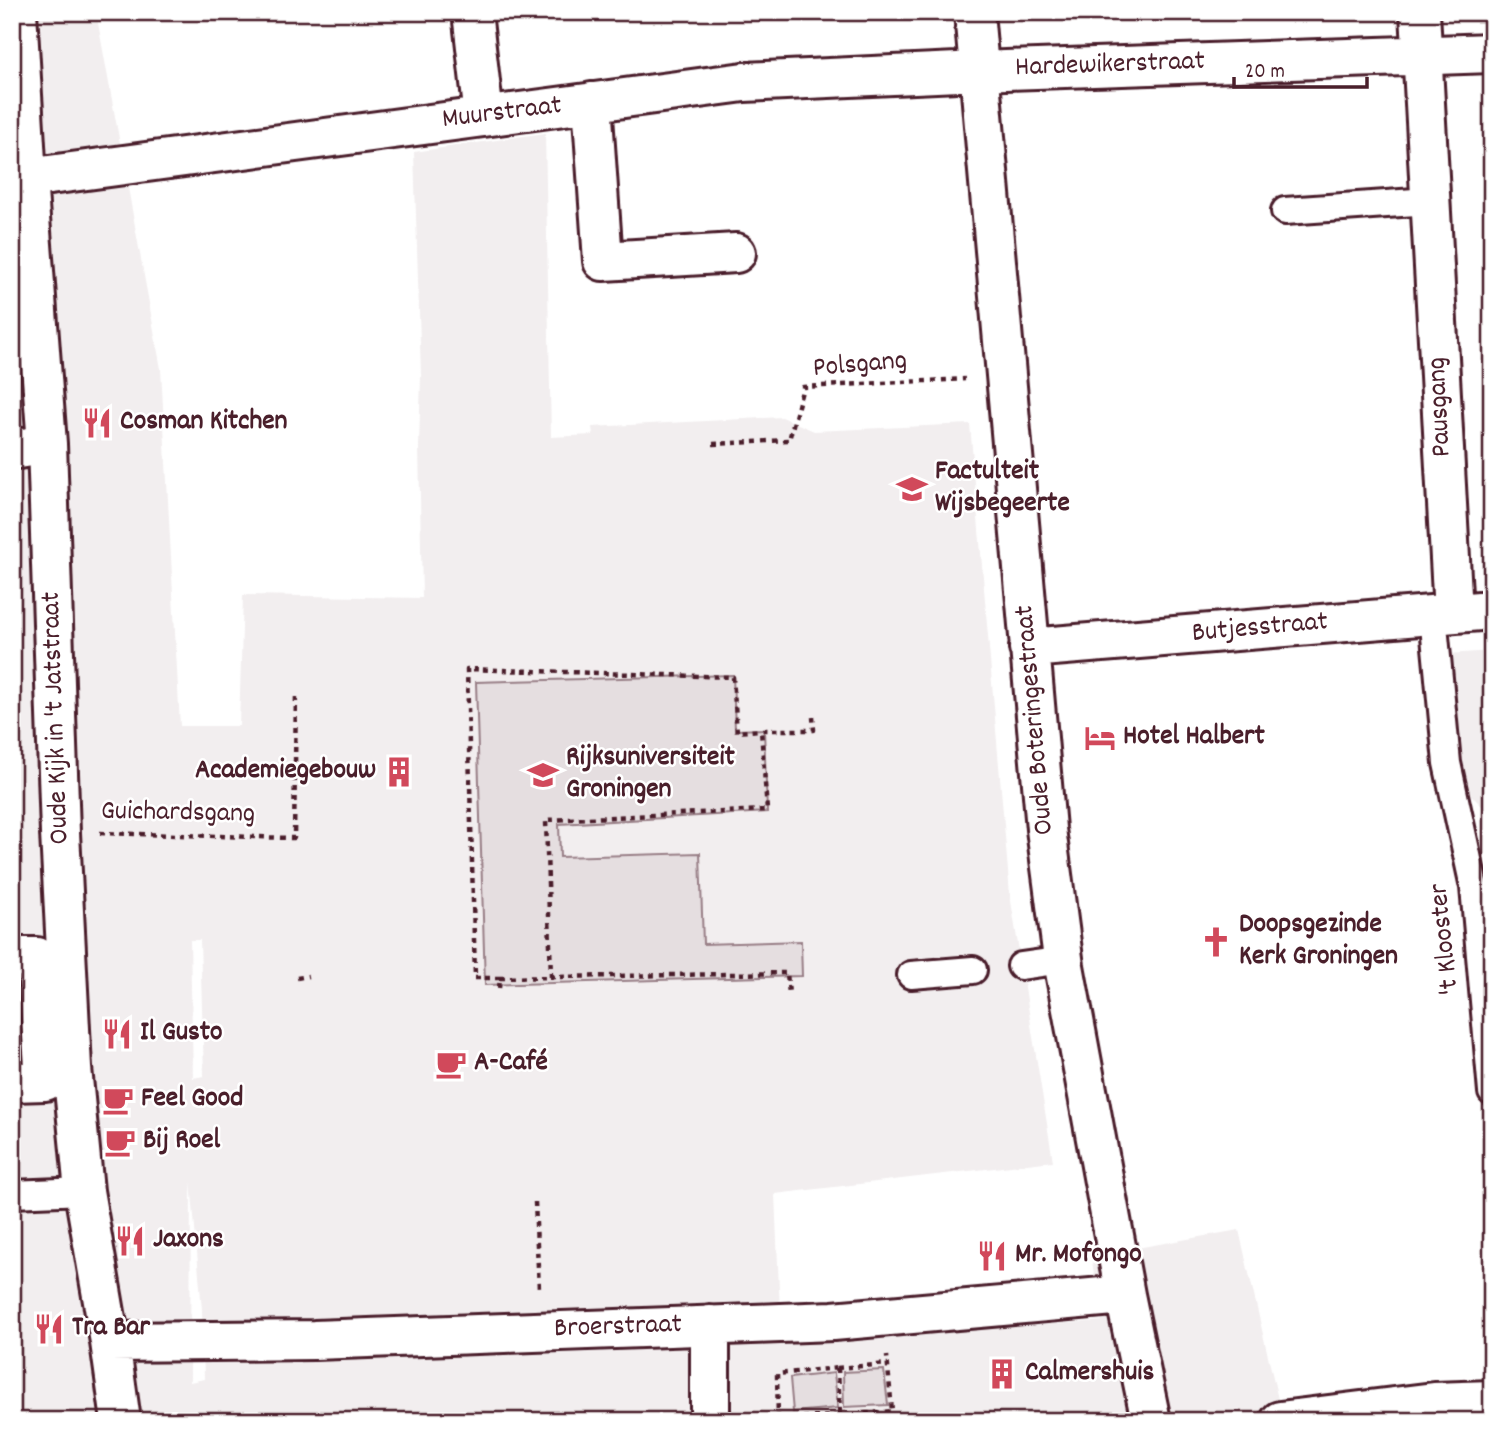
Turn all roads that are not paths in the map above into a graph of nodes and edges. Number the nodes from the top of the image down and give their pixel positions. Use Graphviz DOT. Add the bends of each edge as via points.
graph roads {
  1 [pos="17,12"];
  2 [pos="472,12"];
  3 [pos="974,12"];
  4 [pos="1420,12"];
  5 [pos="1492,53"];
  6 [pos="1422,56"];
  7 [pos="979,71"];
  8 [pos="592,102"];
  9 [pos="484,117"];
  10 [pos="19,179"];
  11 [pos="1430,201"];
  12 [pos="1285,211"];
  13 [pos="736,253"];
  14 [pos="29,447"];
  15 [pos="1492,610"];
  16 [pos="1443,614"];
  17 [pos="1029,648"];
  18 [pos="12,957"];
  19 [pos="1063,960"];
  20 [pos="1021,966"];
  21 [pos="973,970"];
  22 [pos="911,975"];
  23 [pos="43,1059"];
  24 [pos="12,1082"];
  25 [pos="1492,1092"];
  26 [pos="84,1191"];
  27 [pos="12,1194"];
  28 [pos="1125,1296"];
  29 [pos="710,1325"];
  30 [pos="110,1342"];
  31 [pos="1492,1400"];
  32 [pos="1435,1412"];
  33 [pos="121,1421"];
  34 [pos="710,1421"];
  35 [pos="1151,1421"];
  36 [pos="1280,1421"];
  1 -- 10 [label="street, Oude Kijk in 't Jatstraat"];
  2 -- 9 [label="street"];
  3 -- 7 [label="street, Oude Boteringestraat"];
  4 -- 6 [label="street, Pausgang"];
  5 -- 6 [label="street, Hardewikerstraat"];
  6 -- 7 [label="street, Hardewikerstraat"];
  6 -- 11 [label="street, Pausgang"];
  7 -- 8 [label="street, Muurstraat" via="744,82"];
  7 -- 17 [label="street, Oude Boteringestraat"];
  8 -- 9 [label="street, Muurstraat"];
  8 -- 13 [label="street" via="603,261"];
  9 -- 10 [label="street, Muurstraat"];
  10 -- 14 [label="street, Oude Kijk in 't Jatstraat"];
  11 -- 12 [label="lane"];
  11 -- 16 [label="street, Pausgang"];
  14 -- 23 [label="street, Oude Kijk in 't Jatstraat" via="61,832"];
  15 -- 16 [label="street, Butjesstraat"];
  16 -- 17 [label="street, Butjesstraat"];
  16 -- 25 [label="lane, 't Klooster" via="1447,763 1474,887"];
  17 -- 19 [label="street, Oude Boteringestraat"];
  18 -- 23 [label="street" via="37,957"];
  19 -- 20 [label="lane"];
  19 -- 28 [label="street, Oude Boteringestraat"];
  21 -- 22 [label="lane"];
  23 -- 24 [label="street" via="45,1081"];
  23 -- 26 [label="street, Oude Kijk in 't Jatstraat"];
  26 -- 27 [label="lane"];
  26 -- 30 [label="street, Oude Kijk in 't Jatstraat"];
  28 -- 29 [label="street, Broerstraat" via="883,1318"];
  28 -- 35 [label="street, Oude Boteringestraat"];
  29 -- 30 [label="street, Broerstraat" via="314,1340"];
  29 -- 34 [label="street"];
  30 -- 33 [label="street, Oude Kijk in 't Jatstraat"];
  31 -- 32 [label="street"];
  32 -- 36 [label="street"];
}
